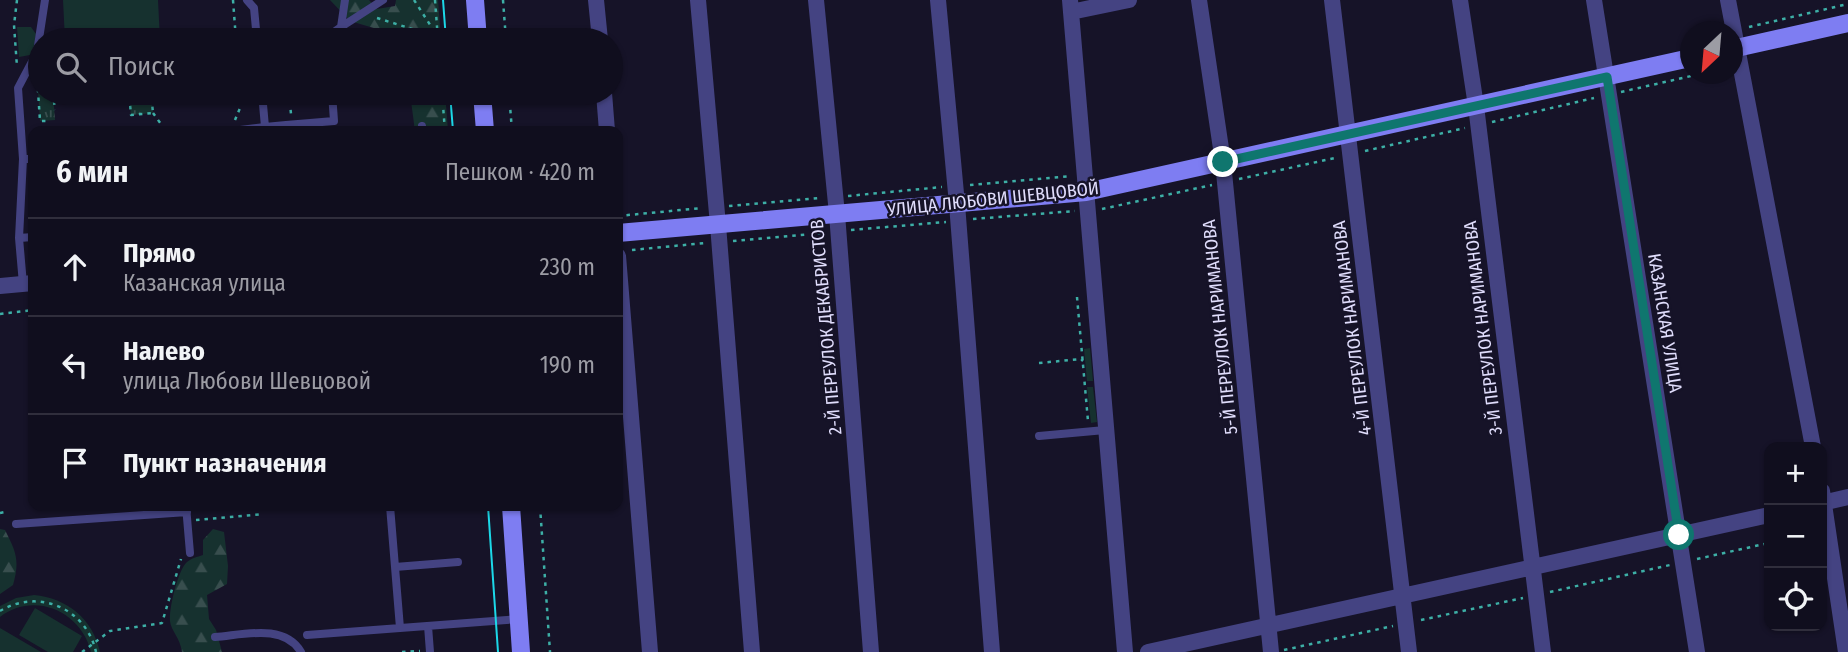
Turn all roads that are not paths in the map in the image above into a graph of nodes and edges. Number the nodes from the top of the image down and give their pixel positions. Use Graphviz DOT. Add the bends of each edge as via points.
graph roads {
  1 [pos="45,0"];
  2 [pos="247,0"];
  3 [pos="345,0"];
  4 [pos="383,0"];
  5 [pos="475,0"];
  6 [pos="596,0"];
  7 [pos="698,0"];
  8 [pos="816,0"];
  9 [pos="938,0"];
  10 [pos="1129,0"];
  11 [pos="1199,0"];
  12 [pos="1332,0"];
  13 [pos="1460,0"];
  14 [pos="1594,0"];
  15 [pos="1728,0"];
  16 [pos="1070,6"];
  17 [pos="1731,21"];
  18 [pos="1848,23"];
  19 [pos="341,27"];
  20 [pos="41,28"];
  21 [pos="256,28"];
  22 [pos="477,28"];
  23 [pos="599,28"];
  24 [pos="1743,40"];
  25 [pos="1680,60"];
  26 [pos="28,69"];
  27 [pos="1607,77"];
  28 [pos="1742,84"];
  29 [pos="263,105"];
  30 [pos="333,105"];
  31 [pos="483,105"];
  32 [pos="605,105"];
  33 [pos="1476,106"];
  34 [pos="265,126"];
  35 [pos="296,126"];
  36 [pos="485,126"];
  37 [pos="607,126"];
  38 [pos="1348,134"];
  39 [pos="23,159"];
  40 [pos="28,159"];
  41 [pos="1223,162"];
  42 [pos="1086,192"];
  43 [pos="957,204"];
  44 [pos="837,214"];
  45 [pos="718,225"];
  46 [pos="623,233"];
  47 [pos="28,237"];
  48 [pos="19,238"];
  49 [pos="28,283"];
  50 [pos="0,286"];
  51 [pos="623,318"];
  52 [pos="1097,431"];
  53 [pos="1039,436"];
  54 [pos="1812,442"];
  55 [pos="1848,497"];
  56 [pos="1827,499"];
  57 [pos="1823,505"];
  58 [pos="140,511"];
  59 [pos="390,511"];
  60 [pos="511,511"];
  61 [pos="187,513"];
  62 [pos="1764,516"];
  63 [pos="16,524"];
  64 [pos="1679,535"];
  65 [pos="190,548"];
  66 [pos="458,562"];
  67 [pos="395,566"];
  68 [pos="1531,568"];
  69 [pos="1403,597"];
  70 [pos="519,619"];
  71 [pos="428,626"];
  72 [pos="1268,627"];
  73 [pos="400,628"];
  74 [pos="307,635"];
  75 [pos="215,637"];
  76 [pos="430,651"];
  77 [pos="301,652"];
  78 [pos="521,652"];
  79 [pos="650,652"];
  80 [pos="752,652"];
  81 [pos="871,652"];
  82 [pos="992,652"];
  83 [pos="1125,652"];
  84 [pos="1148,652"];
  85 [pos="1271,652"];
  86 [pos="1409,652"];
  87 [pos="1543,652"];
  88 [pos="1697,652"];
  89 [pos="1846,652"];
  1 -- 20 [label="lane"];
  2 -- 21 [label="lane" via="254,8"];
  3 -- 19 [label="lane"];
  4 -- 19 [label="lane"];
  5 -- 22 [label="street"];
  6 -- 23 [label="street"];
  7 -- 45 [label="street"];
  8 -- 44 [label="street, 2-Й ПЕРЕУЛОК ДЕКАБРИСТОВ"];
  9 -- 43 [label="street"];
  10 -- 16 [label="street"];
  11 -- 41 [label="street, 5-Й ПЕРЕУЛОК НАРИМАНОВА"];
  12 -- 38 [label="street, 4-Й ПЕРЕУЛОК НАРИМАНОВА"];
  13 -- 33 [label="street, 3-Й ПЕРЕУЛОК НАРИМАНОВА"];
  14 -- 27 [label="street, КАЗАНСКАЯ УЛИЦА"];
  15 -- 17 [label="street"];
  16 -- 42 [label="street"];
  18 -- 24 [label="street"];
  25 -- 27 [label="street, УЛИЦА ЛЮБОВИ ШЕВЦОВОЙ"];
  26 -- 39 [label="lane" via="18,88"];
  27 -- 33 [label="street, УЛИЦА ЛЮБОВИ ШЕВЦОВОЙ"];
  27 -- 64 [label="street, КАЗАНСКАЯ УЛИЦА"];
  28 -- 54 [label="street"];
  29 -- 34 [label="lane"];
  30 -- 35 [label="lane" via="334,121"];
  31 -- 36 [label="street"];
  32 -- 37 [label="street"];
  33 -- 38 [label="street, УЛИЦА ЛЮБОВИ ШЕВЦОВОЙ"];
  33 -- 68 [label="street, 3-Й ПЕРЕУЛОК НАРИМАНОВА"];
  38 -- 41 [label="street, УЛИЦА ЛЮБОВИ ШЕВЦОВОЙ"];
  38 -- 69 [label="street, 4-Й ПЕРЕУЛОК НАРИМАНОВА"];
  39 -- 40 [label="lane"];
  39 -- 48 [label="lane"];
  41 -- 42 [label="street, УЛИЦА ЛЮБОВИ ШЕВЦОВОЙ"];
  41 -- 72 [label="street, 5-Й ПЕРЕУЛОК НАРИМАНОВА"];
  42 -- 43 [label="street, УЛИЦА ЛЮБОВИ ШЕВЦОВОЙ"];
  42 -- 52 [label="street"];
  43 -- 44 [label="street, УЛИЦА ЛЮБОВИ ШЕВЦОВОЙ"];
  43 -- 82 [label="street"];
  44 -- 45 [label="street, УЛИЦА ЛЮБОВИ ШЕВЦОВОЙ"];
  44 -- 81 [label="street, 2-Й ПЕРЕУЛОК ДЕКАБРИСТОВ"];
  45 -- 46 [label="street, УЛИЦА ЛЮБОВИ ШЕВЦОВОЙ"];
  45 -- 80 [label="street"];
  47 -- 48 [label="lane"];
  48 -- 49 [label="lane"];
  49 -- 50 [label="street"];
  51 -- 79 [label="street"];
  52 -- 53 [label="lane"];
  52 -- 83 [label="street"];
  55 -- 56 [label="street"];
  57 -- 89 [label="street"];
  58 -- 61 [label="lane"];
  58 -- 63 [label="lane"];
  59 -- 67 [label="lane"];
  60 -- 70 [label="street"];
  61 -- 65 [label="lane"];
  62 -- 64 [label="street"];
  64 -- 68 [label="street"];
  64 -- 88 [label="street, КАЗАНСКАЯ УЛИЦА"];
  66 -- 67 [label="lane"];
  67 -- 73 [label="lane"];
  68 -- 69 [label="street"];
  68 -- 87 [label="street, 3-Й ПЕРЕУЛОК НАРИМАНОВА"];
  69 -- 72 [label="street"];
  69 -- 86 [label="street, 4-Й ПЕРЕУЛОК НАРИМАНОВА"];
  70 -- 71 [label="lane"];
  70 -- 78 [label="street"];
  71 -- 73 [label="lane"];
  71 -- 76 [label="lane"];
  72 -- 84 [label="street"];
  72 -- 85 [label="street, 5-Й ПЕРЕУЛОК НАРИМАНОВА"];
  73 -- 74 [label="lane"];
  75 -- 77 [label="lane" via="271,632 288,638"];
}
